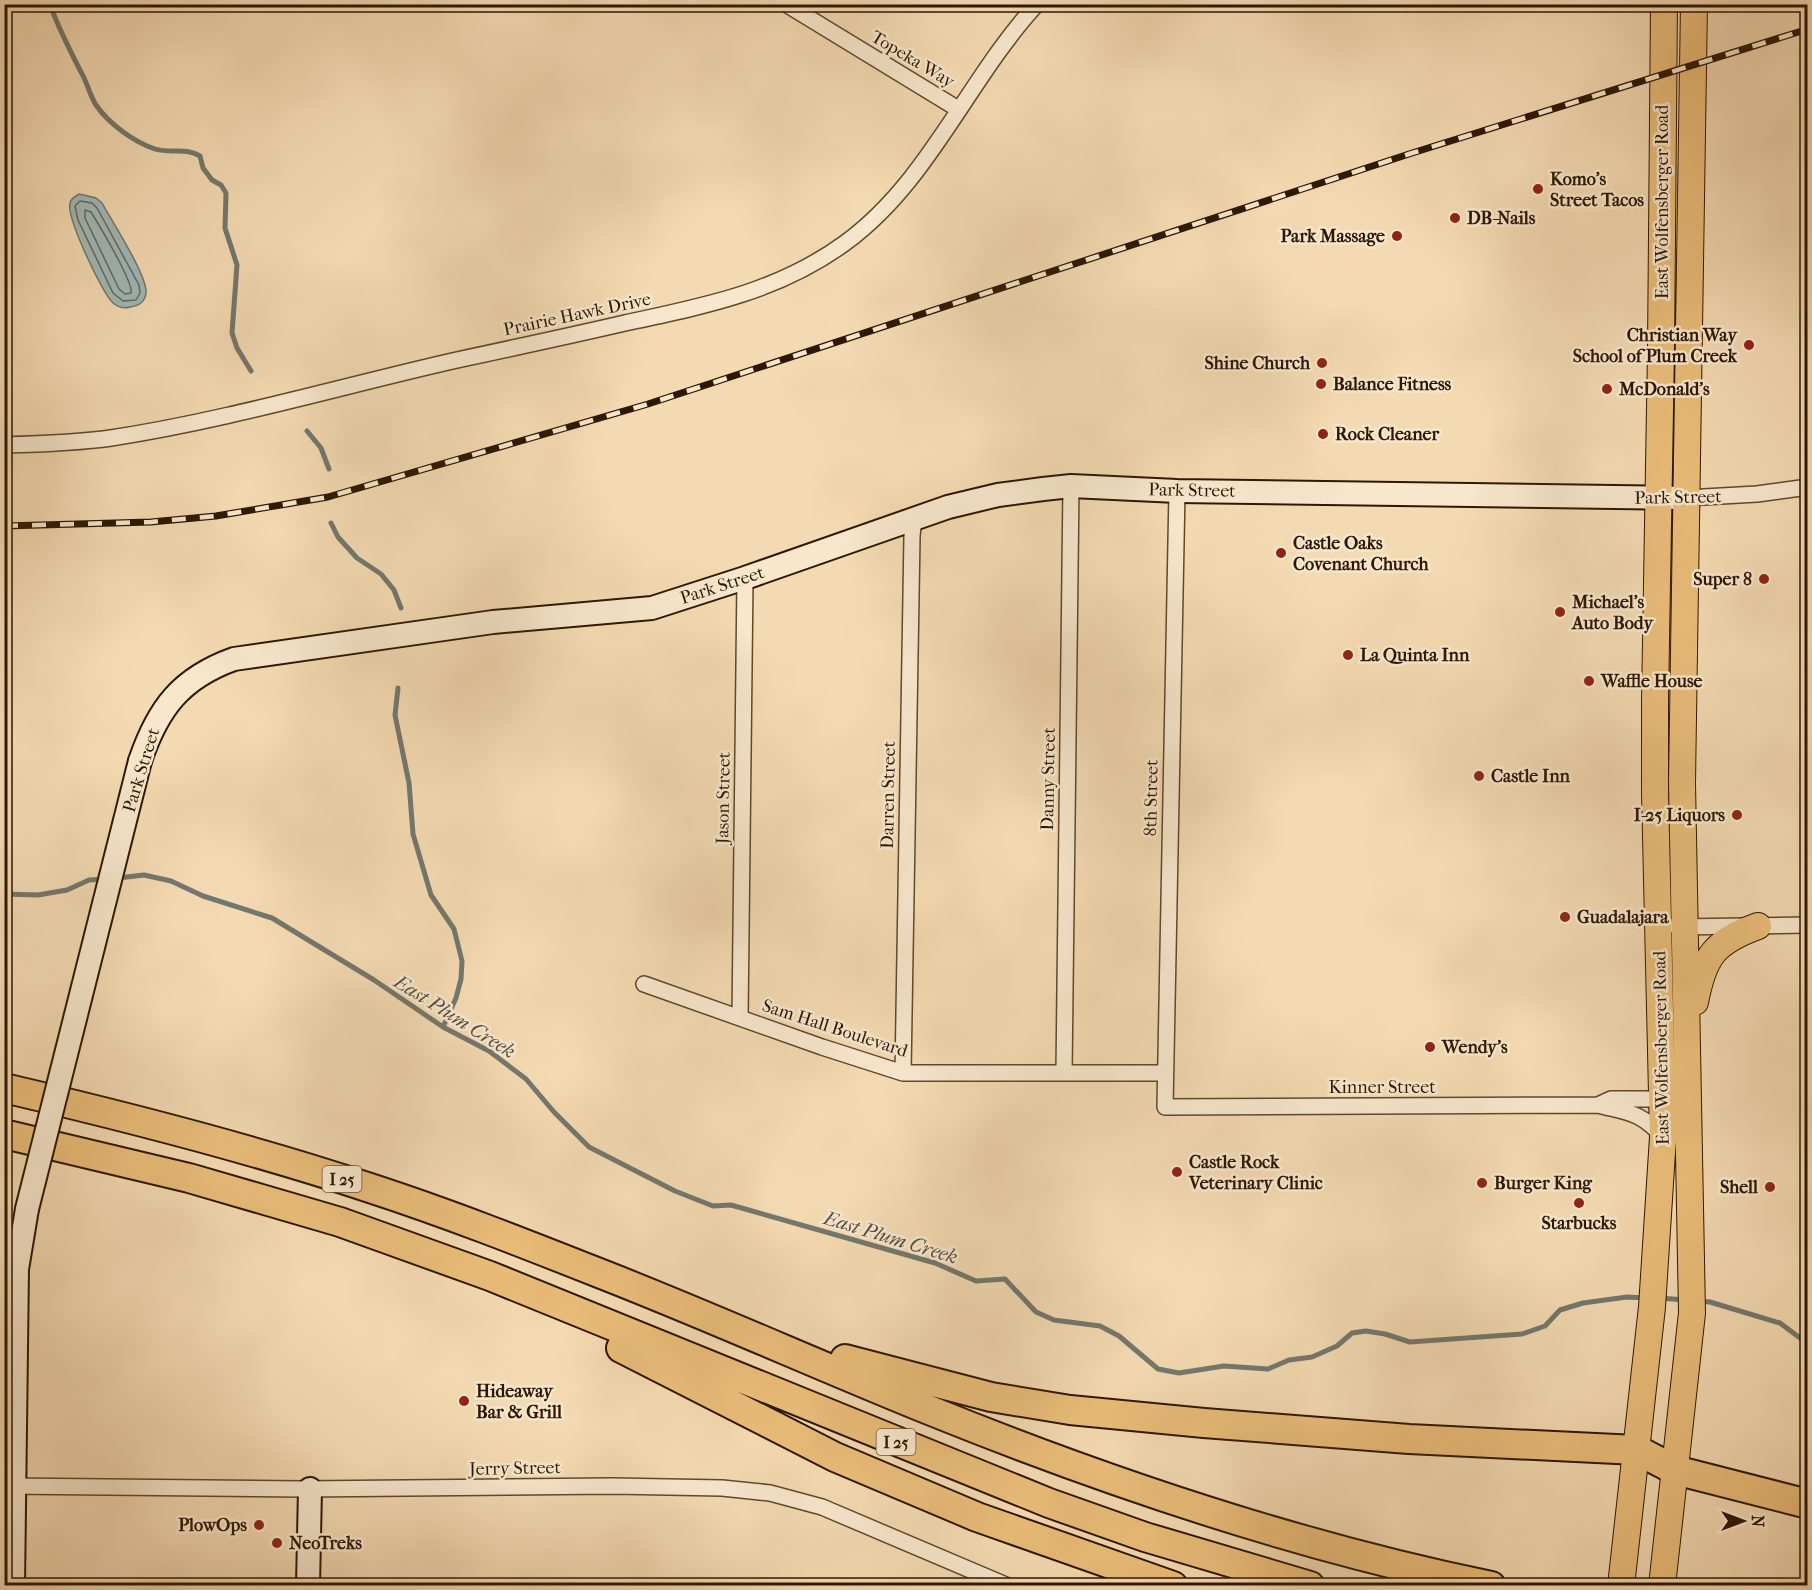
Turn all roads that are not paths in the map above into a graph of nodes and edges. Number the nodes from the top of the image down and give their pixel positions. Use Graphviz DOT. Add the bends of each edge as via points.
graph roads {
  1 [pos="786,4"];
  2 [pos="1036,4"];
  3 [pos="1664,4"];
  4 [pos="1694,4"];
  5 [pos="958,109"];
  6 [pos="4,446"];
  7 [pos="1071,486"];
  8 [pos="1808,487"];
  9 [pos="1177,491"];
  10 [pos="1659,498"];
  11 [pos="1686,498"];
  12 [pos="914,518"];
  13 [pos="745,578"];
  14 [pos="1808,925"];
  15 [pos="1758,926"];
  16 [pos="1685,927"];
  17 [pos="1659,928"];
  18 [pos="644,984"];
  19 [pos="740,1018"];
  20 [pos="1688,1065"];
  21 [pos="903,1073"];
  22 [pos="1064,1073"];
  23 [pos="1165,1073"];
  24 [pos="4,1088"];
  25 [pos="1663,1099"];
  26 [pos="1598,1105"];
  27 [pos="1165,1107"];
  28 [pos="4,1134"];
  29 [pos="1663,1137"];
  30 [pos="1692,1231"];
  31 [pos="490,1276"];
  32 [pos="669,1302"];
  33 [pos="1637,1450"];
  34 [pos="1675,1470"];
  35 [pos="10,1486"];
  36 [pos="310,1489"];
  37 [pos="1808,1504"];
  38 [pos="14,1586"];
  39 [pos="308,1586"];
  40 [pos="1008,1586"];
  41 [pos="1173,1586"];
  42 [pos="1310,1586"];
  43 [pos="1491,1586"];
  44 [pos="1621,1586"];
  45 [pos="1662,1586"];
  1 -- 5 [label="street, Topeka Way"];
  2 -- 5 [label="street, Prairie Hawk Drive" via="1004,42"];
  3 -- 10 [label="main road, East Wolfensberger Road"];
  4 -- 11 [label="main road, East Wolfensberger Road"];
  5 -- 6 [label="street, Prairie Hawk Drive" via="914,176 881,213 810,266 758,290 185,424 108,438"];
  7 -- 9 [label="street, Park Street"];
  7 -- 12 [label="street, Park Street" via="985,497"];
  7 -- 22 [label="street, Danny Street"];
  8 -- 11 [label="street, Park Street"];
  9 -- 10 [label="street, Park Street"];
  9 -- 23 [label="street, 8th Street"];
  10 -- 11 [label="street, Park Street"];
  10 -- 17 [label="main road, East Wolfensberger Road" via="1655,699"];
  11 -- 16 [label="main road, East Wolfensberger Road" via="1682,783"];
  12 -- 13 [label="street, Park Street"];
  12 -- 21 [label="street, Darren Street"];
  13 -- 19 [label="street, Jason Street"];
  13 -- 35 [label="street, Park Street, bridge" via="652,608 493,622 234,659 202,673 177,694 157,719 140,761 27,1209 16,1269"];
  14 -- 15 [label="street"];
  15 -- 16 [label="street"];
  15 -- 20 [label="main road" via="1726,939 1709,958 1699,984"];
  16 -- 17 [label="street"];
  16 -- 20 [label="main road, East Wolfensberger Road"];
  17 -- 25 [label="main road, East Wolfensberger Road"];
  18 -- 19 [label="street, Sam Hall Boulevard"];
  19 -- 21 [label="street, Sam Hall Boulevard"];
  20 -- 30 [label="main road, East Wolfensberger Road"];
  21 -- 22 [label="street, Sam Hall Boulevard"];
  22 -- 23 [label="street, Sam Hall Boulevard"];
  23 -- 27 [label="street, 8th Street"];
  24 -- 32 [label="highway, I 25" via="149,1122 362,1185"];
  25 -- 26 [label="street, Kinner Street" via="1611,1099"];
  25 -- 29 [label="main road, East Wolfensberger Road"];
  25 -- 30 [label="street" via="1678,1141 1679,1192"];
  26 -- 27 [label="street, Kinner Street"];
  26 -- 29 [label="street, Kinner Street" via="1640,1116"];
  28 -- 31 [label="highway, I 25" via="274,1202"];
  29 -- 33 [label="main road, East Wolfensberger Road"];
  30 -- 34 [label="main road, East Wolfensberger Road" via="1692,1313"];
  31 -- 41 [label="highway" via="834,1457 977,1517"];
  31 -- 42 [label="highway, I 25" via="1049,1503 1145,1537"];
  32 -- 33 [label="highway" via="879,1369 1041,1406 1408,1439"];
  32 -- 43 [label="highway, I 25" via="935,1413 1119,1481 1334,1548"];
  33 -- 34 [label="highway"];
  33 -- 44 [label="main road, East Wolfensberger Road"];
  34 -- 37 [label="highway"];
  34 -- 45 [label="main road, East Wolfensberger Road"];
  35 -- 36 [label="street, Jerry Street"];
  35 -- 38 [label="street, Park Street"];
  36 -- 39 [label="street"];
  36 -- 40 [label="street, Jerry Street" via="613,1486 770,1493 822,1507"];
}
